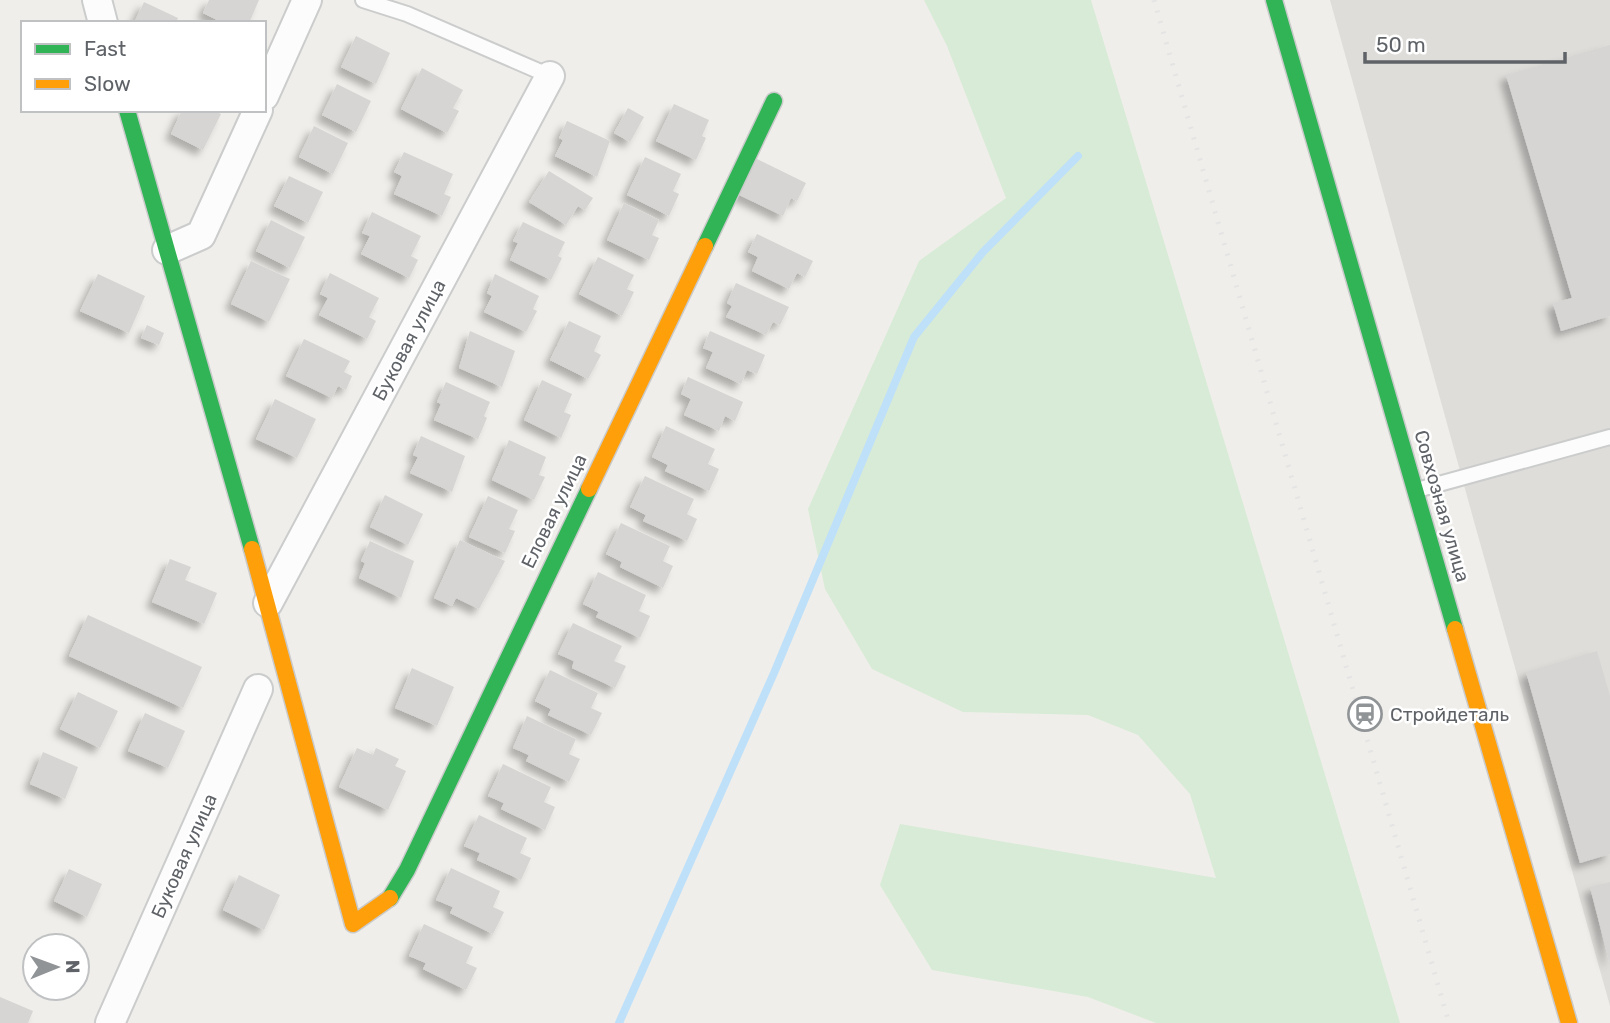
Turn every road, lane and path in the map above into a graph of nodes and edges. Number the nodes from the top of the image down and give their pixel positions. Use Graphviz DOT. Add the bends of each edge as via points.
graph roads {
  1 [pos="97,0"];
  2 [pos="307,0"];
  3 [pos="363,0"];
  4 [pos="1274,0"];
  5 [pos="102,21"];
  6 [pos="550,76"];
  7 [pos="266,92"];
  8 [pos="774,101"];
  9 [pos="128,112"];
  10 [pos="257,112"];
  11 [pos="167,250"];
  12 [pos="1610,437"];
  13 [pos="1416,490"];
  14 [pos="268,603"];
  15 [pos="258,689"];
  16 [pos="110,1023"];
  17 [pos="1569,1023"];
  1 -- 5 [label="street"];
  2 -- 7 [label="street"];
  3 -- 6 [label="lane" via="407,14"];
  4 -- 13 [label="street, Совхозная улица"];
  6 -- 14 [label="street, Буковая улица"];
  8 -- 14 [label="street, Еловая улица" via="407,870 390,898 353,924"];
  9 -- 11 [label="street"];
  10 -- 11 [label="street" via="201,236"];
  11 -- 14 [label="street"];
  12 -- 13 [label="lane"];
  13 -- 17 [label="street, Совхозная улица"];
  15 -- 16 [label="street, Буковая улица"];
}
